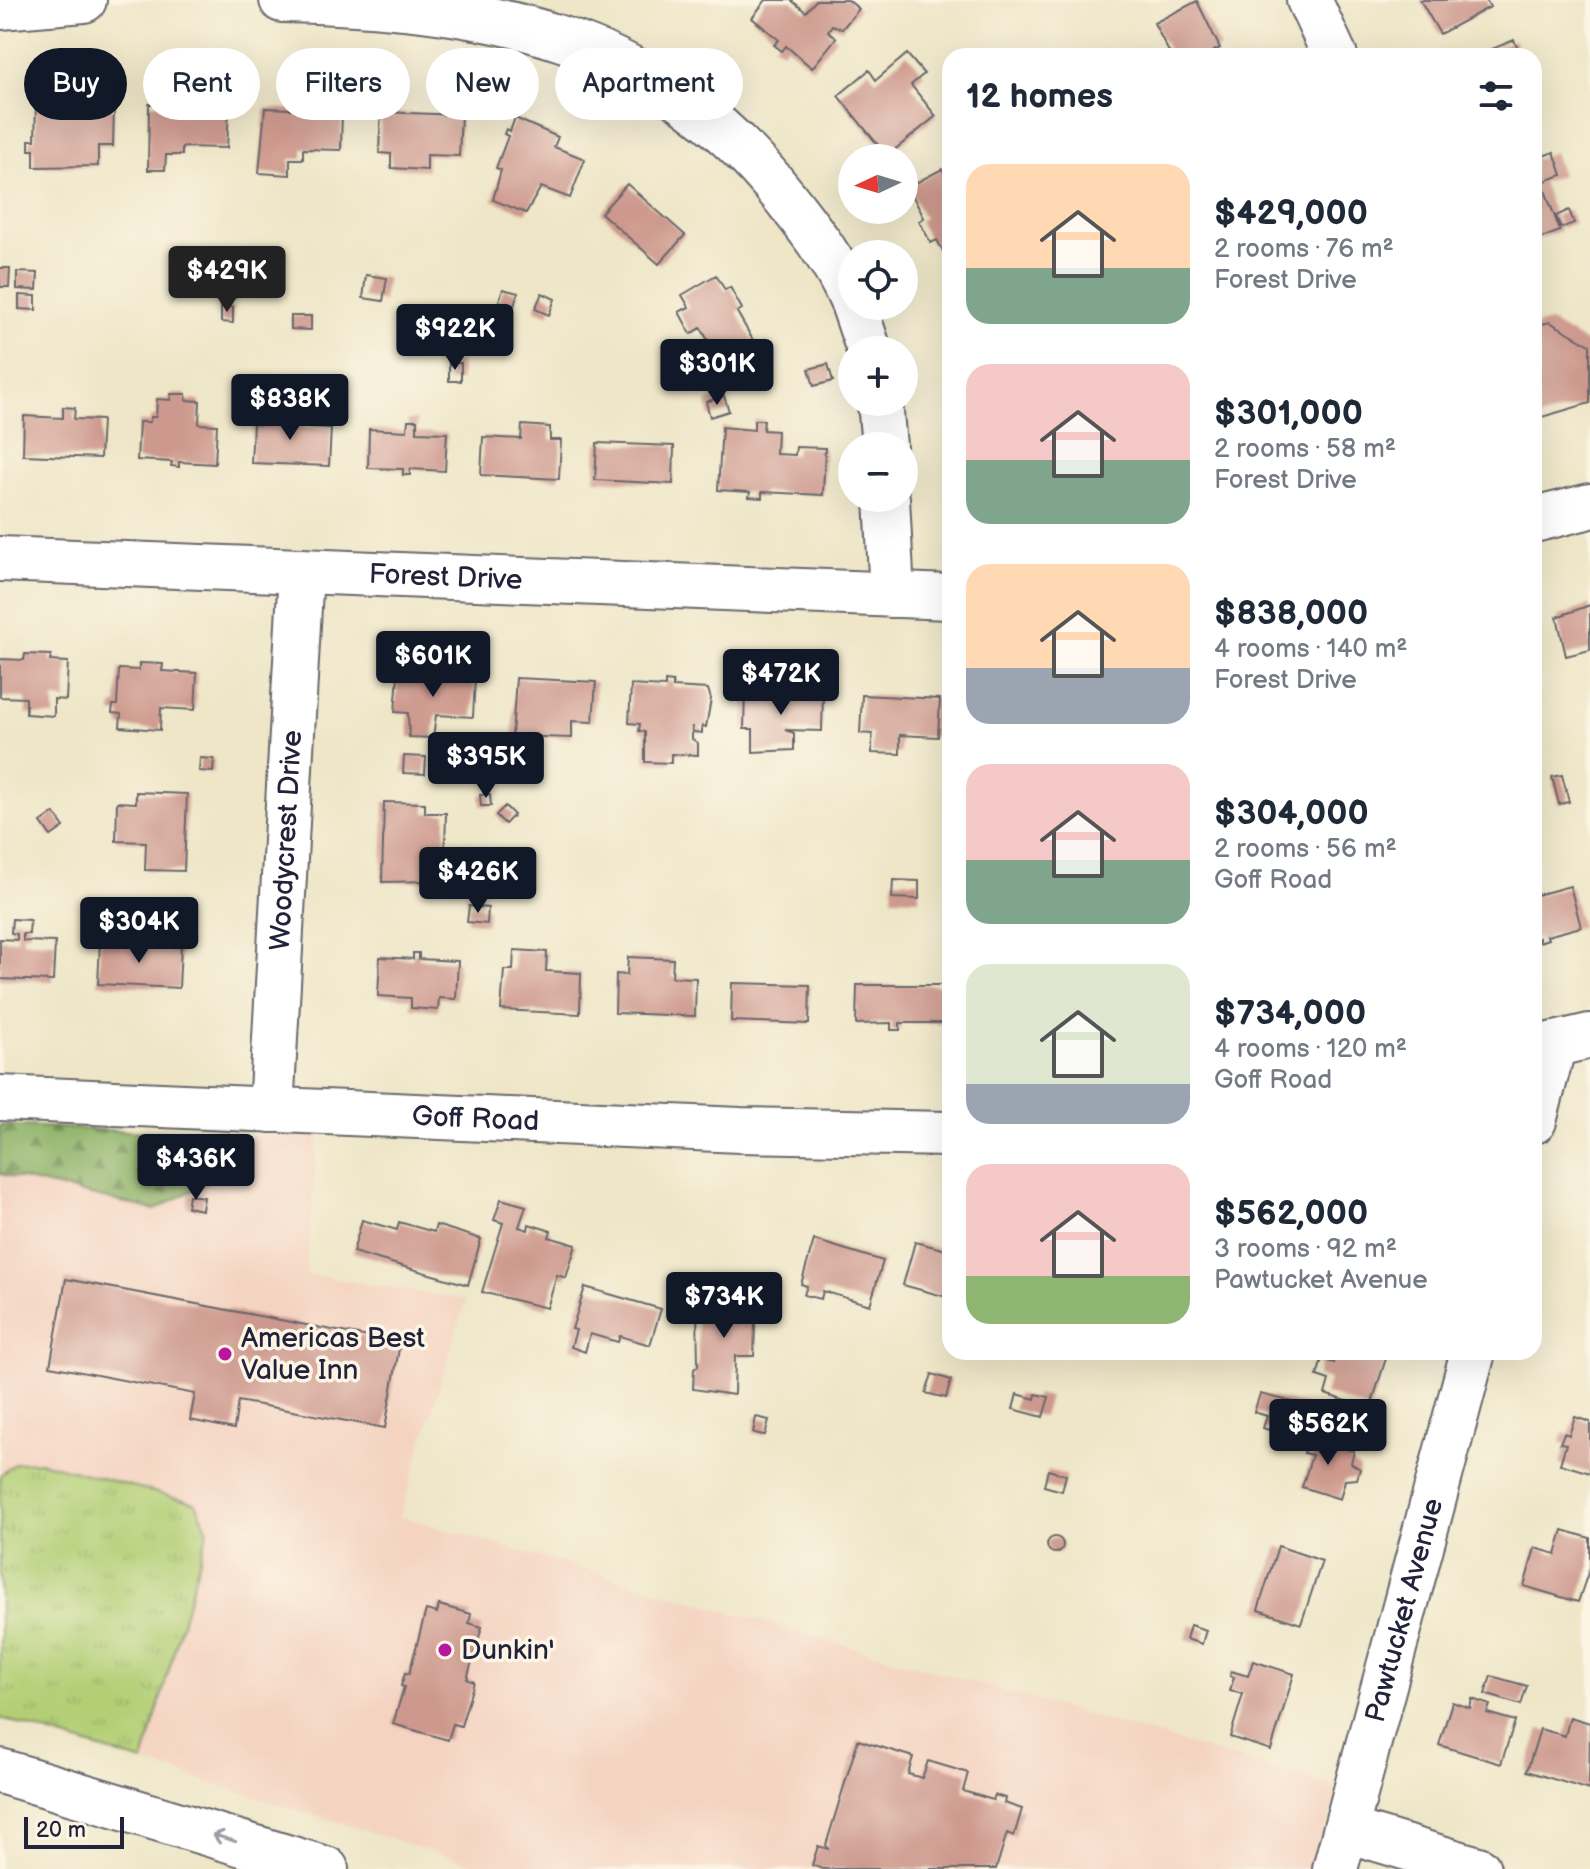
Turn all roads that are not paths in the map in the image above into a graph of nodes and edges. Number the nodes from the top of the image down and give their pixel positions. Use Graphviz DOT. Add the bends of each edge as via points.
graph roads {
  1 [pos="84,0"];
  2 [pos="282,0"];
  3 [pos="1309,0"];
  4 [pos="0,7"];
  5 [pos="1331,48"];
  6 [pos="838,273"];
  7 [pos="1590,506"];
  8 [pos="888,512"];
  9 [pos="1542,518"];
  10 [pos="0,559"];
  11 [pos="301,571"];
  12 [pos="892,595"];
  13 [pos="942,597"];
  14 [pos="1559,1043"];
  15 [pos="1542,1096"];
  16 [pos="0,1098"];
  17 [pos="271,1110"];
  18 [pos="942,1134"];
  19 [pos="1471,1360"];
  20 [pos="0,1771"];
  21 [pos="1341,1850"];
  22 [pos="326,1869"];
  23 [pos="1478,1869"];
  1 -- 4 [label="main road"];
  2 -- 6 [label="main road" via="489,18 578,43 639,72 707,117 759,167 828,253"];
  3 -- 5 [label="main road"];
  7 -- 9 [label="main road"];
  8 -- 12 [label="main road"];
  10 -- 11 [label="main road, Forest Drive"];
  11 -- 12 [label="main road, Forest Drive"];
  11 -- 17 [label="main road, Woodycrest Drive"];
  12 -- 13 [label="main road, Forest Drive"];
  14 -- 15 [label="main road"];
  16 -- 17 [label="main road, Goff Road"];
  17 -- 18 [label="main road, Goff Road"];
  19 -- 21 [label="main road, Pawtucket Avenue"];
  22 -- 20 [label="main road, one-way"];
  21 -- 23 [label="main road"];
}
